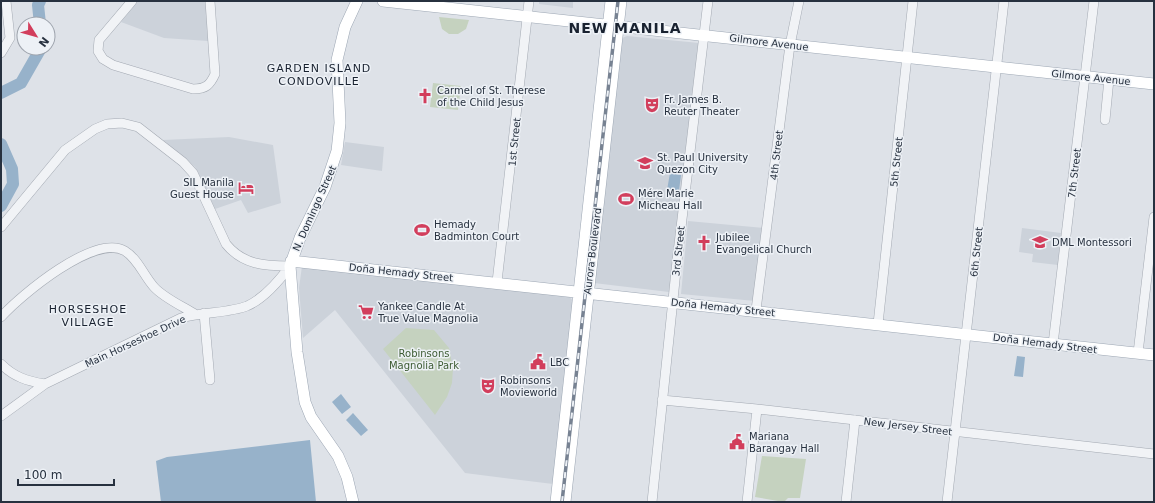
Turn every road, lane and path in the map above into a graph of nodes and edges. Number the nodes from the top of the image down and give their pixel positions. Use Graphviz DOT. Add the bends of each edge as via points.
graph roads {
  1 [pos="6,1"];
  2 [pos="132,1"];
  3 [pos="210,1"];
  4 [pos="357,1"];
  5 [pos="383,1"];
  6 [pos="529,1"];
  7 [pos="611,1"];
  8 [pos="621,1"];
  9 [pos="708,1"];
  10 [pos="799,1"];
  11 [pos="913,1"];
  12 [pos="1004,1"];
  13 [pos="1094,1"];
  14 [pos="527,16"];
  15 [pos="613,26"];
  16 [pos="704,35"];
  17 [pos="790,45"];
  18 [pos="1,53"];
  19 [pos="907,57"];
  20 [pos="997,66"];
  21 [pos="1085,77"];
  22 [pos="1110,79"];
  23 [pos="1154,84"];
  24 [pos="1105,120"];
  25 [pos="1154,217"];
  26 [pos="1,227"];
  27 [pos="291,264"];
  28 [pos="497,282"];
  29 [pos="583,292"];
  30 [pos="673,301"];
  31 [pos="756,310"];
  32 [pos="199,314"];
  33 [pos="1,317"];
  34 [pos="878,324"];
  35 [pos="967,334"];
  36 [pos="1053,344"];
  37 [pos="1138,353"];
  38 [pos="1154,355"];
  39 [pos="1,364"];
  40 [pos="210,380"];
  41 [pos="45,384"];
  42 [pos="662,400"];
  43 [pos="757,408"];
  44 [pos="1,416"];
  45 [pos="855,420"];
  46 [pos="956,432"];
  47 [pos="1154,454"];
  48 [pos="353,502"];
  49 [pos="556,502"];
  50 [pos="565,502"];
  51 [pos="652,502"];
  52 [pos="747,502"];
  53 [pos="846,502"];
  54 [pos="947,502"];
  1 -- 18 [label="street" via="10,38"];
  2 -- 3 [label="street" via="99,40 98,51 103,59 113,65 194,89 202,89 209,85 215,74"];
  4 -- 27 [label="main road, N. Domingo Street" via="345,27 337,60 340,123 338,151"];
  5 -- 14 [label="main road, Gilmore Avenue"];
  6 -- 14 [label="street, 1st Street"];
  7 -- 15 [label="main road, Aurora Boulevard"];
  8 -- 15 [label="main road, Aurora Boulevard"];
  9 -- 16 [label="street, 3rd Street"];
  10 -- 17 [label="street, 4th Street"];
  11 -- 19 [label="street, 5th Street"];
  12 -- 20 [label="street, 6th Street"];
  13 -- 21 [label="street, 7th Street"];
  14 -- 15 [label="main road, Gilmore Avenue"];
  14 -- 28 [label="street, 1st Street"];
  15 -- 16 [label="main road, Gilmore Avenue"];
  15 -- 29 [label="main road, Aurora Boulevard"];
  16 -- 17 [label="main road, Gilmore Avenue"];
  16 -- 30 [label="street, 3rd Street"];
  17 -- 19 [label="main road, Gilmore Avenue"];
  17 -- 31 [label="street, 4th Street"];
  19 -- 20 [label="main road, Gilmore Avenue"];
  19 -- 34 [label="street, 5th Street"];
  20 -- 21 [label="main road, Gilmore Avenue"];
  20 -- 35 [label="street, 6th Street"];
  21 -- 22 [label="main road, Gilmore Avenue"];
  21 -- 36 [label="street, 7th Street"];
  22 -- 23 [label="main road, Gilmore Avenue"];
  22 -- 24 [label="street"];
  25 -- 37 [label="street"];
  26 -- 27 [label="street" via="65,150 95,129 107,124 122,123 138,127 183,162 193,173 226,244 233,253 252,264"];
  27 -- 28 [label="main road, Doña Hemady Street"];
  27 -- 32 [label="street, Main Horseshoe Drive" via="270,289 247,306"];
  27 -- 48 [label="main road, N. Domingo Street" via="297,352 305,402 311,417 338,456 347,477"];
  28 -- 29 [label="main road, Doña Hemady Street"];
  29 -- 30 [label="main road, Doña Hemady Street"];
  29 -- 49 [label="main road, Aurora Boulevard"];
  29 -- 50 [label="main road, Aurora Boulevard"];
  30 -- 31 [label="main road, Doña Hemady Street"];
  30 -- 42 [label="street, 3rd Street"];
  31 -- 34 [label="main road, Doña Hemady Street"];
  32 -- 33 [label="street" via="157,290 131,255 116,248 99,250 73,261 22,297"];
  32 -- 40 [label="street"];
  32 -- 41 [label="street, Main Horseshoe Drive" via="168,324"];
  34 -- 35 [label="main road, Doña Hemady Street"];
  35 -- 36 [label="main road, Doña Hemady Street"];
  35 -- 46 [label="street, 6th Street"];
  36 -- 37 [label="main road, Doña Hemady Street"];
  37 -- 38 [label="main road, Doña Hemady Street"];
  39 -- 41 [label="street" via="11,374"];
  41 -- 44 [label="street, Main Horseshoe Drive"];
  42 -- 43 [label="street, New Jersey Street"];
  42 -- 51 [label="street, 3rd Street"];
  43 -- 45 [label="street, New Jersey Street"];
  43 -- 52 [label="street"];
  45 -- 46 [label="street, New Jersey Street"];
  45 -- 53 [label="street"];
  46 -- 47 [label="street, New Jersey Street"];
  46 -- 54 [label="street, 6th Street"];
}
